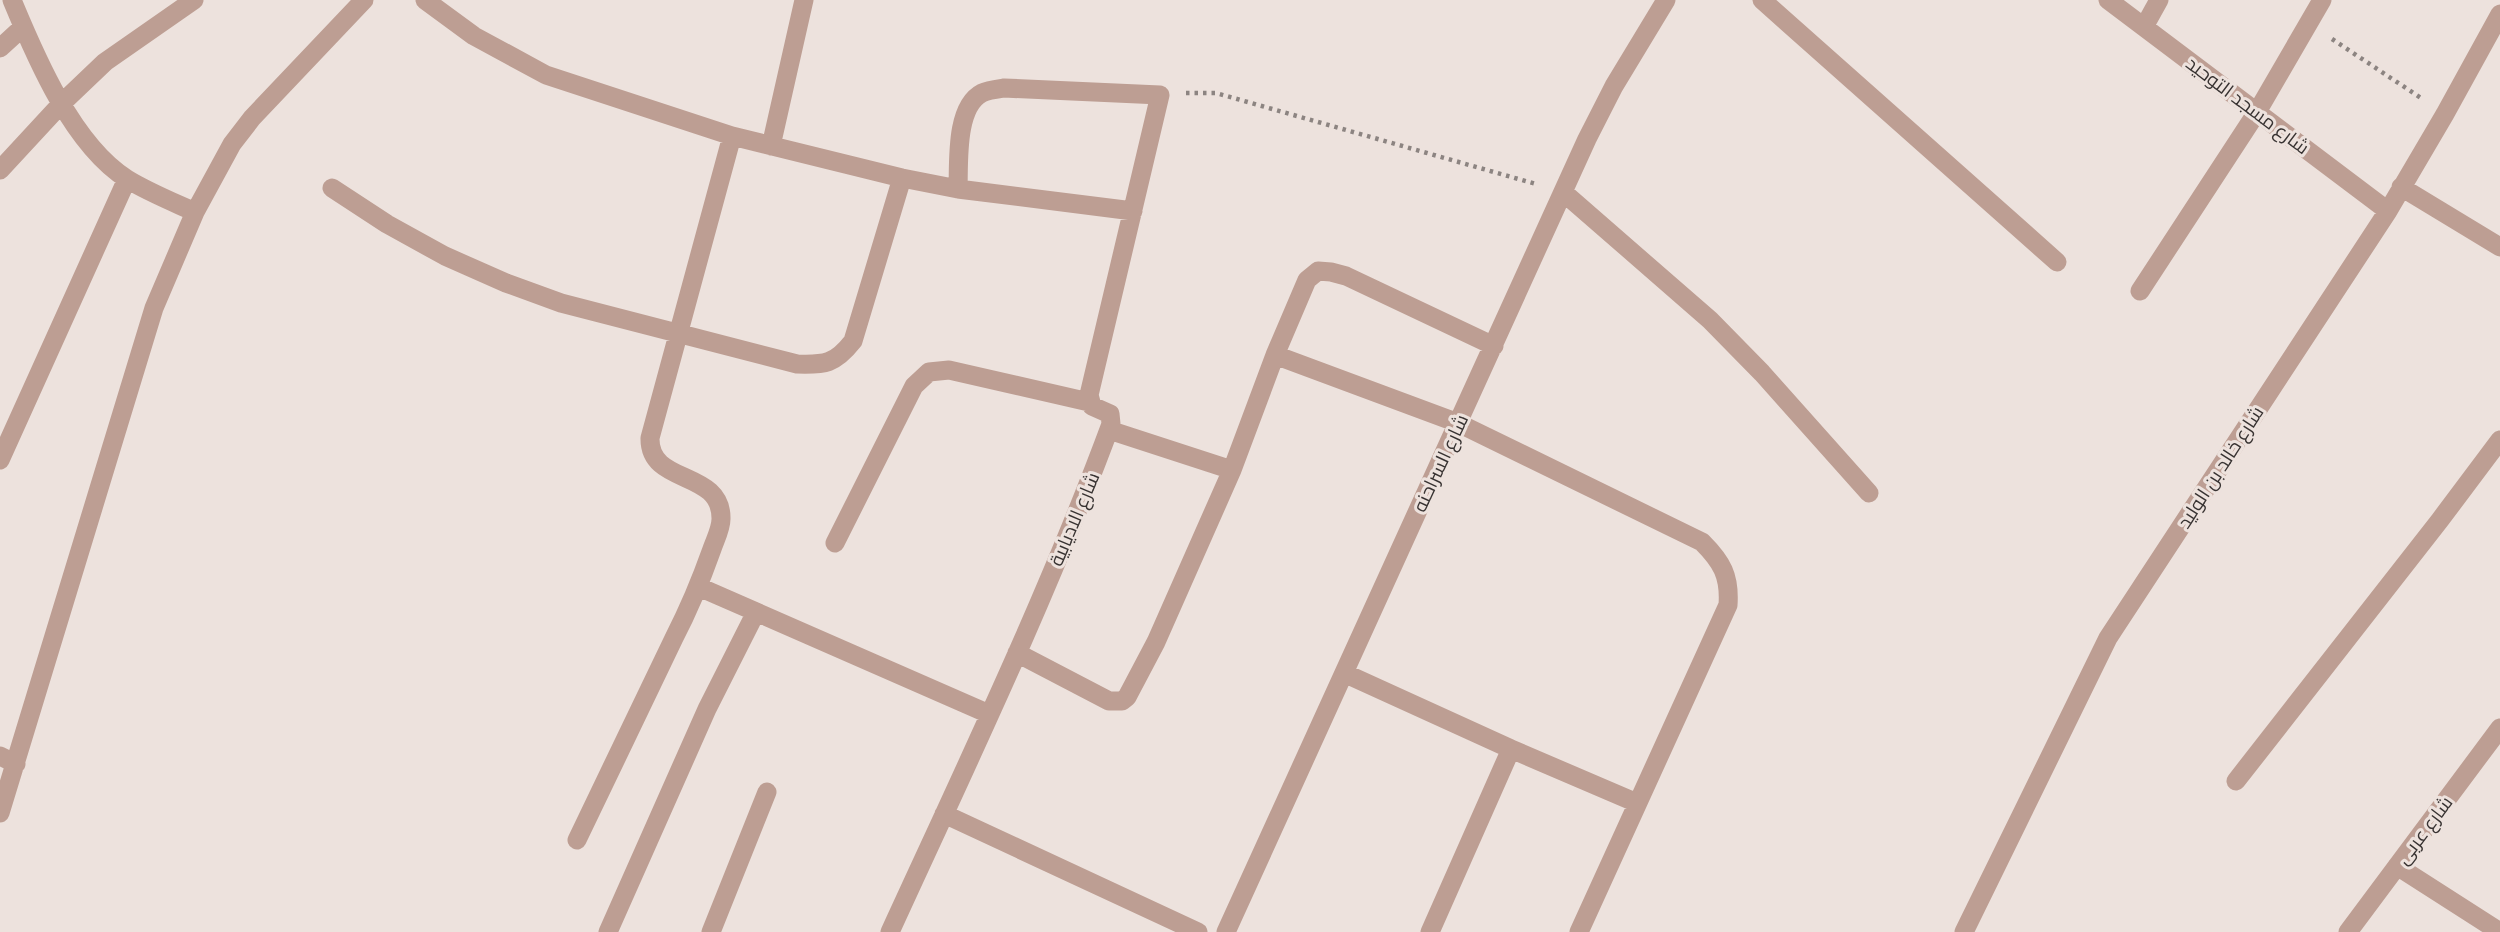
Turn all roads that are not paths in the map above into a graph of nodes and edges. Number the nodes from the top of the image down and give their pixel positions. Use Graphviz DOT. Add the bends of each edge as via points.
graph roads {
  1 [pos="12,0"];
  2 [pos="194,0"];
  3 [pos="365,0"];
  4 [pos="425,0"];
  5 [pos="804,0"];
  6 [pos="1666,0"];
  7 [pos="1762,0"];
  8 [pos="2108,0"];
  9 [pos="2160,0"];
  10 [pos="2322,0"];
  11 [pos="2500,14"];
  12 [pos="23,27"];
  13 [pos="2144,27"];
  14 [pos="0,48"];
  15 [pos="62,103"];
  16 [pos="2257,112"];
  17 [pos="732,136"];
  18 [pos="771,146"];
  19 [pos="0,170"];
  20 [pos="902,178"];
  21 [pos="127,179"];
  22 [pos="2401,187"];
  23 [pos="332,188"];
  24 [pos="958,189"];
  25 [pos="1563,192"];
  26 [pos="1133,211"];
  27 [pos="2388,211"];
  28 [pos="195,212"];
  29 [pos="2500,247"];
  30 [pos="2057,262"];
  31 [pos="2140,290"];
  32 [pos="677,331"];
  33 [pos="1493,346"];
  34 [pos="1275,355"];
  35 [pos="1089,402"];
  36 [pos="1458,423"];
  37 [pos="1109,430"];
  38 [pos="2500,440"];
  39 [pos="0,460"];
  40 [pos="1232,470"];
  41 [pos="1869,493"];
  42 [pos="835,543"];
  43 [pos="699,587"];
  44 [pos="756,612"];
  45 [pos="1017,653"];
  46 [pos="1344,673"];
  47 [pos="989,714"];
  48 [pos="2500,728"];
  49 [pos="1511,749"];
  50 [pos="8,760"];
  51 [pos="2236,781"];
  52 [pos="767,792"];
  53 [pos="1637,803"];
  54 [pos="0,813"];
  55 [pos="944,814"];
  56 [pos="577,840"];
  57 [pos="2398,866"];
  58 [pos="608,932"];
  59 [pos="711,932"];
  60 [pos="890,932"];
  61 [pos="1198,932"];
  62 [pos="1226,932"];
  63 [pos="1430,932"];
  64 [pos="1579,932"];
  65 [pos="1964,932"];
  66 [pos="2348,932"];
  67 [pos="2500,932"];
  1 -- 12 [label="street"];
  2 -- 15 [label="street" via="105,62"];
  3 -- 28 [label="street" via="252,118 232,144"];
  4 -- 17 [label="street" via="474,36 546,75"];
  5 -- 18 [label="street"];
  6 -- 25 [label="street, شارع السراحنه" via="1614,86"];
  7 -- 30 [label="street"];
  8 -- 13 [label="street, شارع مسجد التوحيد"];
  9 -- 13 [label="street"];
  10 -- 16 [label="street"];
  11 -- 22 [label="street, شارع خالد بن الوليد"];
  12 -- 14 [label="street"];
  12 -- 15 [label="street"];
  13 -- 16 [label="street, شارع مسجد التوحيد"];
  15 -- 19 [label="street"];
  15 -- 21 [label="street" via="84,139"];
  16 -- 27 [label="street, شارع مسجد التوحيد"];
  16 -- 31 [label="street"];
  17 -- 18 [label="street"];
  17 -- 32 [label="street"];
  18 -- 20 [label="street"];
  20 -- 24 [label="street"];
  20 -- 32 [label="street" via="853,341 840,358 820,365 797,364"];
  21 -- 28 [label="street"];
  21 -- 39 [label="street"];
  22 -- 27 [label="street, شارع خالد بن الوليد"];
  22 -- 29 [label="street"];
  23 -- 32 [label="street" via="445,256 506,283 561,303"];
  24 -- 26 [label="street"];
  24 -- 26 [label="street" via="961,124 975,98 984,92 1004,88 1160,95"];
  25 -- 33 [label="street, شارع السراحنه"];
  25 -- 41 [label="street" via="1710,320"];
  26 -- 35 [label="street"];
  27 -- 65 [label="street, شارع خالد بن الوليد" via="2108,638"];
  28 -- 50 [label="street" via="154,308"];
  32 -- 43 [label="street" via="650,449 657,463 703,486 719,506 718,532"];
  33 -- 34 [label="street" via="1346,276 1318,271 1307,280"];
  33 -- 36 [label="street, شارع السراحنه"];
  34 -- 36 [label="street"];
  34 -- 40 [label="street"];
  35 -- 37 [label="street" via="1110,414"];
  35 -- 42 [label="street" via="949,370 929,372 914,386"];
  36 -- 46 [label="street, شارع السراحنه"];
  36 -- 53 [label="street" via="1702,542 1725,572 1728,605"];
  37 -- 40 [label="street"];
  37 -- 45 [label="street, شارع الاديابية"];
  38 -- 51 [label="street"];
  40 -- 45 [label="street" via="1127,697 1109,701"];
  43 -- 44 [label="street"];
  43 -- 56 [label="street"];
  44 -- 47 [label="street"];
  44 -- 58 [label="street" via="707,709"];
  45 -- 47 [label="street, شارع الاديابية"];
  46 -- 49 [label="street"];
  46 -- 62 [label="street, شارع السراحنه"];
  47 -- 55 [label="street, شارع الاديابية"];
  48 -- 57 [label="street, شارع عربى"];
  49 -- 53 [label="street"];
  49 -- 63 [label="street"];
  50 -- 54 [label="street"];
  52 -- 59 [label="street"];
  53 -- 64 [label="street"];
  55 -- 60 [label="street, شارع الاديابية"];
  55 -- 61 [label="street"];
  57 -- 66 [label="street, شارع عربى"];
  57 -- 67 [label="street"];
}
